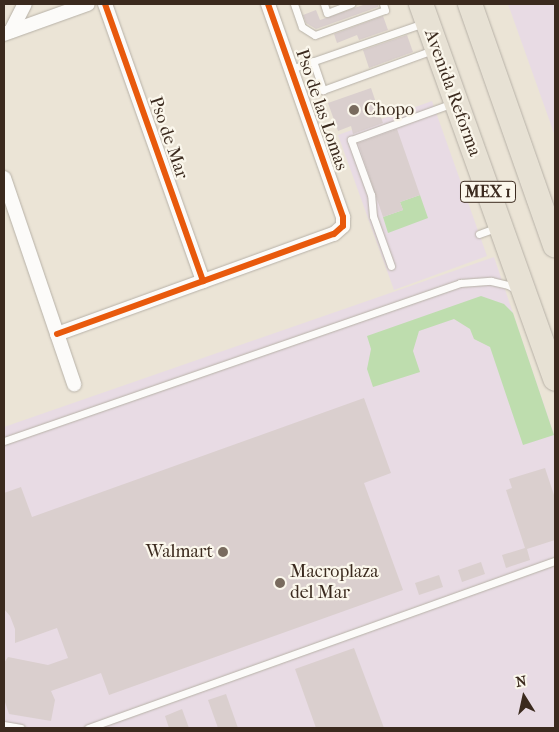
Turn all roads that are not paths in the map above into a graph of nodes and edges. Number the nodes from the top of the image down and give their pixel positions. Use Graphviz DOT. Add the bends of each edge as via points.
graph roads {
  1 [pos="26,4"];
  2 [pos="88,4"];
  3 [pos="105,4"];
  4 [pos="268,4"];
  5 [pos="294,4"];
  6 [pos="324,4"];
  7 [pos="383,4"];
  8 [pos="470,4"];
  9 [pos="341,5"];
  10 [pos="424,13"];
  11 [pos="7,33"];
  12 [pos="436,48"];
  13 [pos="313,61"];
  14 [pos="291,69"];
  15 [pos="456,102"];
  16 [pos="4,178"];
  17 [pos="555,246"];
  18 [pos="391,266"];
  19 [pos="203,281"];
  20 [pos="534,319"];
  21 [pos="57,334"];
  22 [pos="555,379"];
  23 [pos="74,384"];
  24 [pos="4,442"];
  25 [pos="555,561"];
  26 [pos="4,725"];
  27 [pos="19,728"];
  28 [pos="88,728"];
  1 -- 11 [label="street"];
  2 -- 11 [label="street"];
  3 -- 19 [label="street, Pso de Mar"];
  4 -- 14 [label="street, Pso de las Lomas"];
  5 -- 7 [label="lane" via="302,27 315,35 385,10"];
  6 -- 9 [label="lane" via="327,13"];
  8 -- 17 [label="highway, MEX 1"];
  10 -- 12 [label="highway, Avenida Reforma / MEX 1"];
  10 -- 13 [label="lane"];
  12 -- 13 [label="lane" via="323,90"];
  12 -- 15 [label="highway, Avenida Reforma / MEX 1"];
  13 -- 14 [label="lane"];
  14 -- 19 [label="street, Pso de las Lomas" via="343,217 343,226 334,234"];
  15 -- 18 [label="lane" via="351,140"];
  15 -- 20 [label="highway, Avenida Reforma / MEX 1" via="490,230"];
  16 -- 21 [label="street"];
  19 -- 21 [label="street"];
  20 -- 22 [label="highway, Avenida Reforma / MEX 1"];
  20 -- 24 [label="lane" via="520,292 508,285 491,281 460,282"];
  21 -- 23 [label="street"];
  25 -- 28 [label="lane"];
  26 -- 27 [label="lane"];
}
